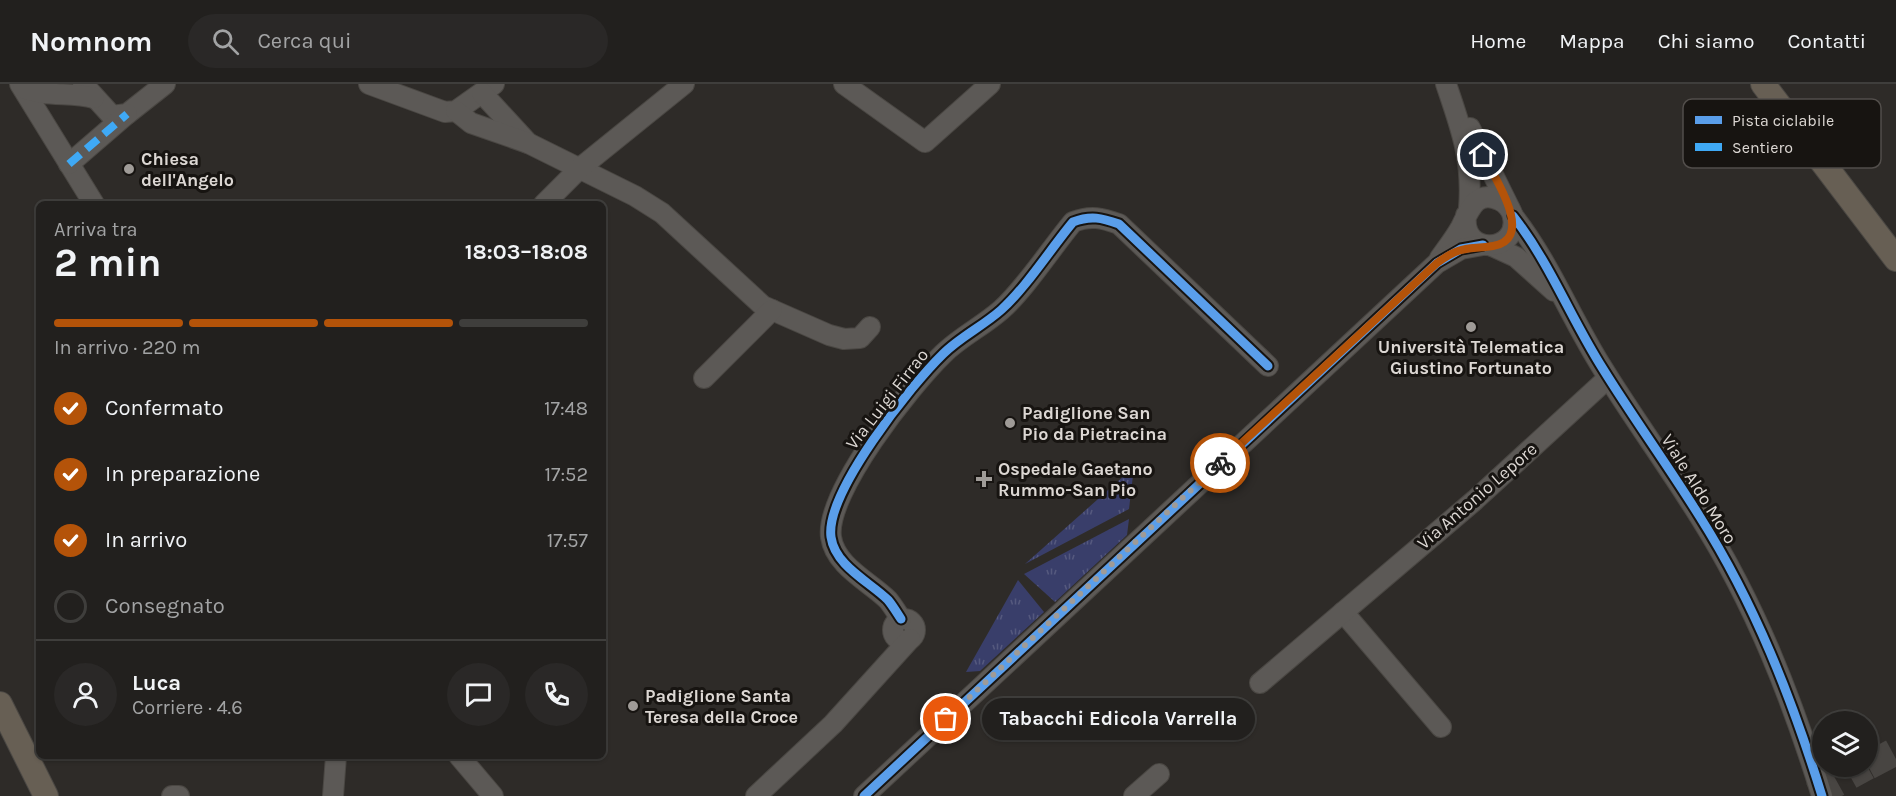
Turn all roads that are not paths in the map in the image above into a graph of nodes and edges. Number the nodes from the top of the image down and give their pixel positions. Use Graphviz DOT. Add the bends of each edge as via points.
graph roads {
  1 [pos="165,84"];
  2 [pos="369,84"];
  3 [pos="684,84"];
  4 [pos="844,84"];
  5 [pos="990,84"];
  6 [pos="1763,84"];
  7 [pos="22,86"];
  8 [pos="58,88"];
  9 [pos="488,88"];
  10 [pos="89,91"];
  11 [pos="1449,93"];
  12 [pos="1774,99"];
  13 [pos="456,111"];
  14 [pos="127,114"];
  15 [pos="49,130"];
  16 [pos="528,143"];
  17 [pos="69,164"];
  18 [pos="580,168"];
  19 [pos="1827,168"];
  20 [pos="92,201"];
  21 [pos="547,201"];
  22 [pos="1467,211"];
  23 [pos="1512,213"];
  24 [pos="1487,246"];
  25 [pos="1896,259"];
  26 [pos="1437,263"];
  27 [pos="1566,304"];
  28 [pos="772,310"];
  29 [pos="870,327"];
  30 [pos="1268,366"];
  31 [pos="704,378"];
  32 [pos="1608,378"];
  33 [pos="1343,612"];
  34 [pos="1260,683"];
  35 [pos="0,704"];
  36 [pos="1441,727"];
  37 [pos="336,759"];
  38 [pos="462,759"];
  39 [pos="1159,774"];
  40 [pos="46,796"];
  41 [pos="172,796"];
  42 [pos="179,796"];
  43 [pos="333,796"];
  44 [pos="493,796"];
  45 [pos="756,796"];
  46 [pos="864,796"];
  47 [pos="1134,796"];
  48 [pos="1822,796"];
  1 -- 14 [label="street"];
  2 -- 13 [label="street" via="434,110"];
  3 -- 18 [label="street"];
  4 -- 5 [label="street" via="925,142"];
  6 -- 12 [label="main road"];
  7 -- 8 [label="street" via="34,92"];
  7 -- 15 [label="street"];
  8 -- 10 [label="street" via="76,94"];
  8 -- 15 [label="street"];
  9 -- 13 [label="street"];
  9 -- 16 [label="street"];
  10 -- 14 [label="street" via="112,116"];
  11 -- 22 [label="street, Viale Aldo Moro" via="1470,162"];
  11 -- 23 [label="street, Viale Aldo Moro"];
  13 -- 16 [label="street" via="471,123"];
  14 -- 17 [label="street"];
  15 -- 17 [label="street"];
  16 -- 18 [label="street"];
  17 -- 20 [label="street"];
  18 -- 21 [label="street"];
  18 -- 28 [label="street" via="662,213"];
  19 -- 25 [label="main road"];
  22 -- 23 [label="street" via="1481,198 1489,197 1505,203"];
  22 -- 24 [label="street, Viale Aldo Moro" via="1466,231 1476,243"];
  22 -- 26 [label="street" via="1461,228"];
  23 -- 24 [label="street" via="1511,232 1506,239"];
  23 -- 27 [label="street, Viale Aldo Moro" via="1549,268"];
  24 -- 26 [label="street" via="1461,249"];
  24 -- 27 [label="street, Viale Aldo Moro" via="1507,251 1528,266"];
  26 -- 46 [label="street"];
  27 -- 32 [label="street, Viale Aldo Moro"];
  28 -- 29 [label="street" via="844,339 860,338"];
  28 -- 31 [label="street"];
  30 -- 45 [label="street, Via Luigi Firrao" via="1119,224 1098,217 1073,222 1002,310 944,352 850,476 835,506 830,536 834,547 856,574 888,600 901,619 914,624 915,630 833,724"];
  32 -- 33 [label="street, Via Antonio Lepore"];
  32 -- 48 [label="street, Viale Aldo Moro" via="1701,519 1755,617 1787,693"];
  33 -- 34 [label="street, Via Antonio Lepore"];
  33 -- 36 [label="street"];
  35 -- 40 [label="main road"];
  37 -- 43 [label="street"];
  38 -- 44 [label="street"];
  39 -- 47 [label="street"];
  41 -- 42 [label="street"];
}
